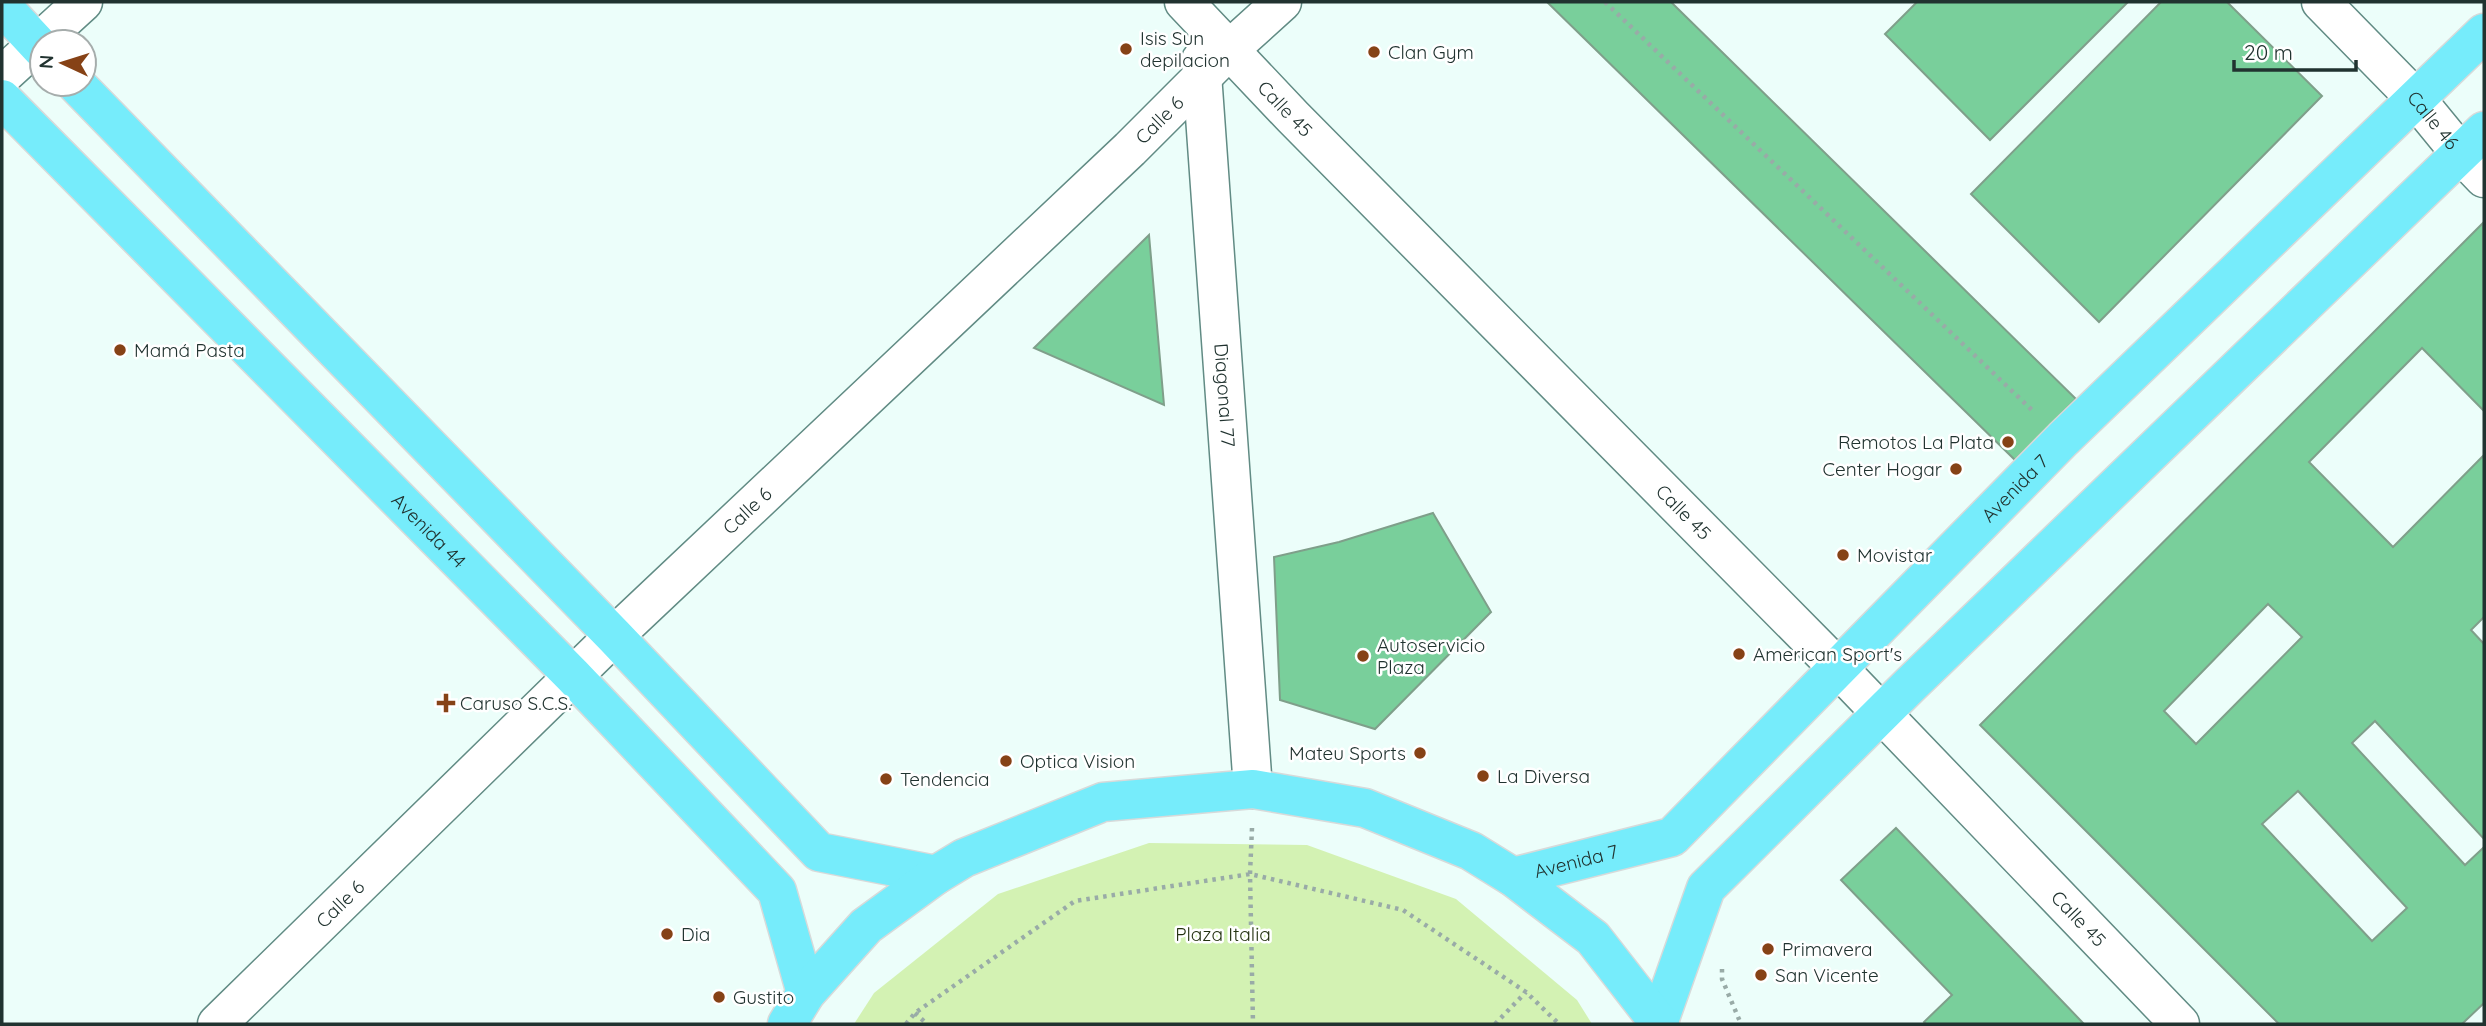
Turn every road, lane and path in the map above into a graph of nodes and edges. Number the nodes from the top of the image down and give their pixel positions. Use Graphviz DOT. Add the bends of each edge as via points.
graph roads {
  1 [pos="83,2"];
  2 [pos="1282,2"];
  3 [pos="1605,2"];
  4 [pos="2322,2"];
  5 [pos="2,6"];
  6 [pos="1193,7"];
  7 [pos="58,28"];
  8 [pos="2484,33"];
  9 [pos="28,34"];
  10 [pos="1230,49"];
  11 [pos="28,56"];
  12 [pos="2,76"];
  13 [pos="1202,78"];
  14 [pos="90,98"];
  15 [pos="2,99"];
  16 [pos="2416,99"];
  17 [pos="2476,155"];
  18 [pos="2063,439"];
  19 [pos="614,636"];
  20 [pos="1838,668"];
  21 [pos="573,676"];
  22 [pos="1881,713"];
  23 [pos="1253,789"];
  24 [pos="1250,874"];
  25 [pos="936,875"];
  26 [pos="1513,877"];
  27 [pos="1722,966"];
  28 [pos="1526,992"];
  29 [pos="797,1009"];
  30 [pos="915,1013"];
  31 [pos="1660,1023"];
  32 [pos="217,1024"];
  33 [pos="906,1024"];
  34 [pos="927,1024"];
  35 [pos="1253,1024"];
  36 [pos="1495,1024"];
  37 [pos="1559,1024"];
  38 [pos="1741,1024"];
  39 [pos="2180,1024"];
  1 -- 7 [label="street"];
  2 -- 10 [label="street, Calle 6"];
  3 -- 18 [label="path"];
  4 -- 16 [label="street, Calle 46"];
  5 -- 9 [label="main road"];
  6 -- 10 [label="street, Calle 45"];
  6 -- 13 [label="street, Diagonal 77"];
  8 -- 16 [label="main road, Avenida 7"];
  10 -- 13 [label="street, Calle 6"];
  10 -- 20 [label="street, Calle 45"];
  11 -- 12 [label="street"];
  13 -- 19 [label="street, Calle 6"];
  13 -- 23 [label="street, Diagonal 77"];
  14 -- 19 [label="main road"];
  15 -- 21 [label="main road, Avenida 44"];
  16 -- 17 [label="street, Calle 46"];
  16 -- 18 [label="main road, Avenida 7"];
  17 -- 22 [label="main road"];
  18 -- 20 [label="main road, Avenida 7"];
  19 -- 21 [label="street, Calle 6"];
  19 -- 25 [label="main road" via="819,852"];
  20 -- 22 [label="street, Calle 45"];
  20 -- 26 [label="main road, Avenida 7" via="1672,836"];
  21 -- 29 [label="main road, Avenida 44" via="777,891"];
  21 -- 32 [label="street, Calle 6"];
  22 -- 31 [label="main road" via="1706,888"];
  22 -- 39 [label="street, Calle 45"];
  23 -- 24 [label="path"];
  23 -- 25 [label="main road" via="1103,802 964,858"];
  23 -- 26 [label="main road" via="1365,808 1471,851"];
  24 -- 28 [label="path" via="1404,910"];
  24 -- 30 [label="path" via="1075,901"];
  24 -- 35 [label="path"];
  25 -- 29 [label="main road" via="866,926"];
  26 -- 31 [label="main road" via="1593,938"];
  27 -- 38 [label="path" via="1722,979"];
  28 -- 36 [label="path"];
  28 -- 37 [label="path"];
  30 -- 33 [label="path"];
  30 -- 34 [label="path"];
}
